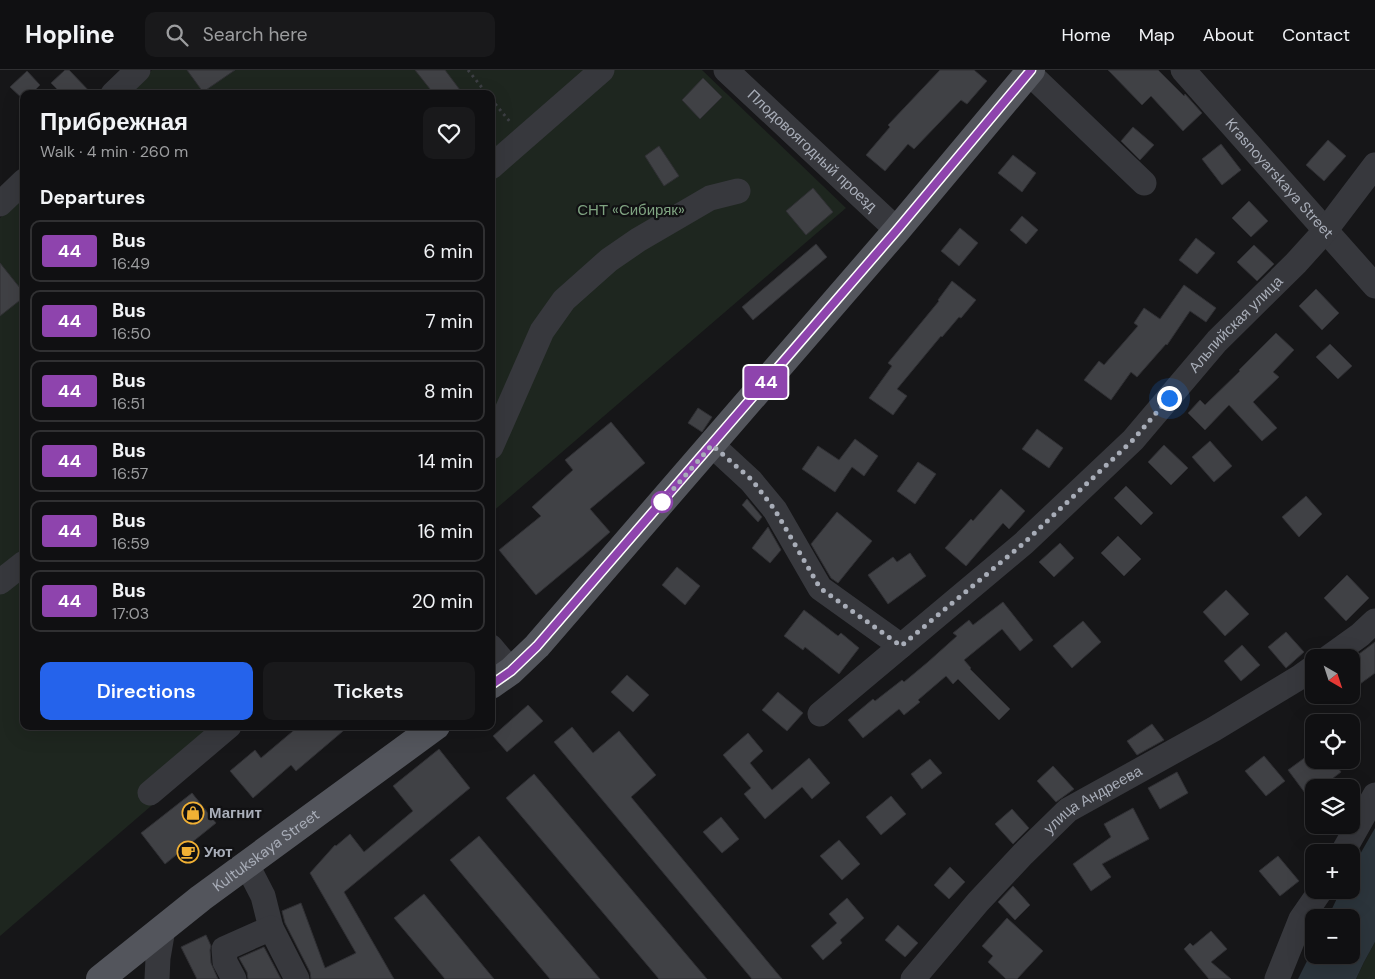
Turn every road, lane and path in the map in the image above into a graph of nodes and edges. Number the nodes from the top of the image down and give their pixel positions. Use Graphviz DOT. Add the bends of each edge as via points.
graph roads {
  1 [pos="138,70"];
  2 [pos="468,70"];
  3 [pos="602,70"];
  4 [pos="726,70"];
  5 [pos="1183,70"];
  6 [pos="1030,71"];
  7 [pos="117,90"];
  8 [pos="484,90"];
  9 [pos="495,104"];
  10 [pos="516,130"];
  11 [pos="495,164"];
  12 [pos="1375,165"];
  13 [pos="1144,183"];
  14 [pos="20,185"];
  15 [pos="738,191"];
  16 [pos="0,204"];
  17 [pos="897,230"];
  18 [pos="1325,231"];
  19 [pos="1375,286"];
  20 [pos="495,438"];
  21 [pos="712,445"];
  22 [pos="20,566"];
  23 [pos="0,582"];
  24 [pos="1375,621"];
  25 [pos="901,646"];
  26 [pos="1341,649"];
  27 [pos="495,659"];
  28 [pos="1305,673"];
  29 [pos="501,678"];
  30 [pos="820,714"];
  31 [pos="224,730"];
  32 [pos="431,730"];
  33 [pos="150,793"];
  34 [pos="1375,795"];
  35 [pos="1347,844"];
  36 [pos="247,865"];
  37 [pos="1315,899"];
  38 [pos="271,928"];
  39 [pos="163,929"];
  40 [pos="108,974"];
  41 [pos="157,979"];
  42 [pos="234,979"];
  43 [pos="297,979"];
  44 [pos="913,979"];
  45 [pos="1277,979"];
  1 -- 7 [label="street"];
  2 -- 8 [label="path"];
  3 -- 11 [label="street"];
  4 -- 17 [label="street, Плодовоягодный проезд"];
  5 -- 18 [label="street, Krasnoyarskaya Street"];
  6 -- 13 [label="street"];
  6 -- 17 [label="main road"];
  9 -- 10 [label="path"];
  12 -- 18 [label="street, Альпийская улица"];
  14 -- 16 [label="street"];
  15 -- 20 [label="street" via="710,198 638,240 609,260 564,300 542,331"];
  17 -- 21 [label="main road"];
  18 -- 19 [label="street, Krasnoyarskaya Street"];
  18 -- 25 [label="street, Альпийская улица" via="1217,341 1133,440 1024,543"];
  21 -- 25 [label="street" via="752,480 775,510 820,588"];
  21 -- 29 [label="main road" via="537,646"];
  22 -- 23 [label="street"];
  24 -- 26 [label="street"];
  25 -- 30 [label="street, Альпийская улица"];
  27 -- 29 [label="street"];
  28 -- 44 [label="street, улица Андреева" via="1214,729 1068,810 978,902"];
  31 -- 33 [label="street"];
  32 -- 36 [label="main road, Kultukskaya Street"];
  34 -- 35 [label="street"];
  36 -- 38 [label="street" via="263,896"];
  36 -- 39 [label="main road, Kultukskaya Street"];
  37 -- 45 [label="street" via="1301,919"];
  38 -- 42 [label="street" via="224,948 225,962"];
  38 -- 43 [label="street"];
  39 -- 40 [label="main road, Kultukskaya Street"];
  39 -- 41 [label="street"];
}
